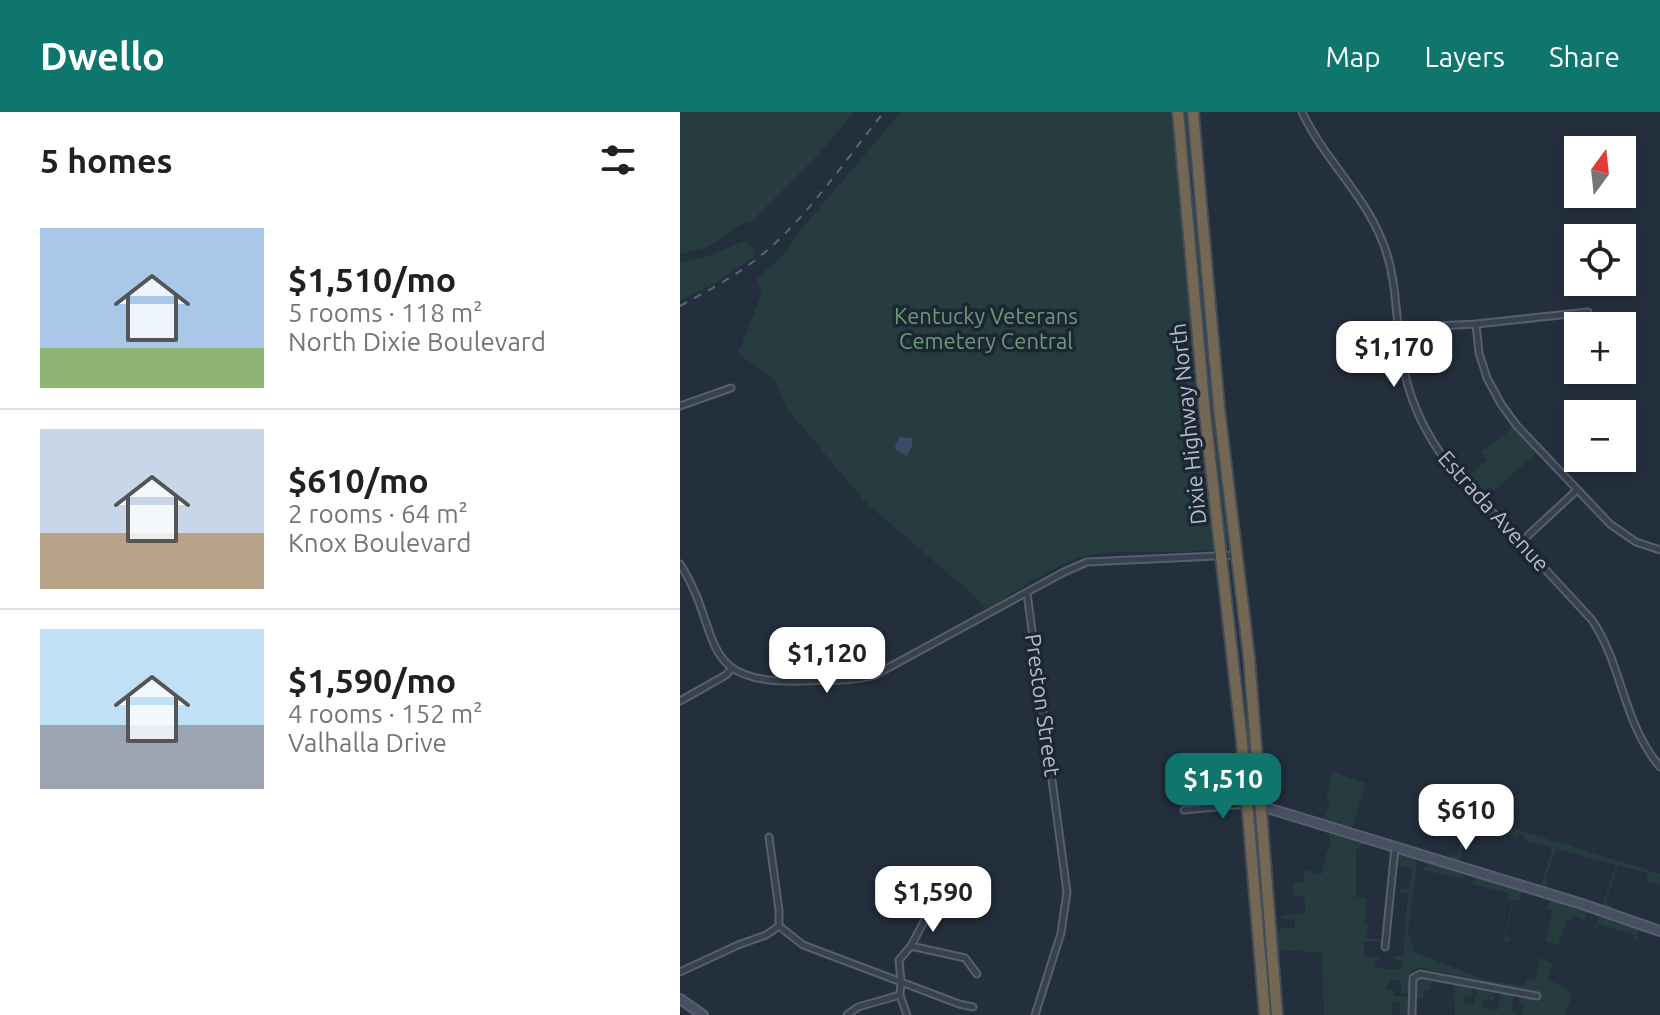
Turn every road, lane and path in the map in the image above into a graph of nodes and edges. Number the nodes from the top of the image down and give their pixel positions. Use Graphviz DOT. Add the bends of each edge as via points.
graph roads {
  1 [pos="1178,112"];
  2 [pos="1193,112"];
  3 [pos="1302,112"];
  4 [pos="1564,315"];
  5 [pos="1476,324"];
  6 [pos="1399,328"];
  7 [pos="731,388"];
  8 [pos="680,406"];
  9 [pos="1577,490"];
  10 [pos="1521,542"];
  11 [pos="1660,550"];
  12 [pos="1238,555"];
  13 [pos="1222,556"];
  14 [pos="680,564"];
  15 [pos="1027,593"];
  16 [pos="732,668"];
  17 [pos="680,701"];
  18 [pos="1660,767"];
  19 [pos="1247,804"];
  20 [pos="1261,806"];
  21 [pos="1184,810"];
  22 [pos="769,837"];
  23 [pos="1395,847"];
  24 [pos="930,910"];
  25 [pos="779,926"];
  26 [pos="1660,931"];
  27 [pos="911,946"];
  28 [pos="1385,947"];
  29 [pos="680,972"];
  30 [pos="977,974"];
  31 [pos="901,982"];
  32 [pos="900,995"];
  33 [pos="1537,996"];
  34 [pos="680,999"];
  35 [pos="973,1007"];
  36 [pos="703,1015"];
  37 [pos="847,1015"];
  38 [pos="907,1015"];
  39 [pos="1035,1015"];
  40 [pos="1265,1015"];
  41 [pos="1277,1015"];
  42 [pos="1412,1015"];
  1 -- 13 [label="highway, Dixie Highway North"];
  2 -- 12 [label="highway, Dixie Highway North" via="1219,408"];
  3 -- 6 [label="street, Estrada Avenue" via="1382,240"];
  4 -- 5 [label="street"];
  5 -- 6 [label="street"];
  5 -- 9 [label="street" via="1484,370 1501,404"];
  6 -- 10 [label="street, Estrada Avenue" via="1408,384 1432,441"];
  7 -- 8 [label="street"];
  9 -- 10 [label="street"];
  9 -- 11 [label="street" via="1618,530"];
  10 -- 18 [label="street, Estrada Avenue" via="1598,628 1633,725"];
  12 -- 13 [label="street"];
  12 -- 20 [label="highway, Dixie Highway North"];
  13 -- 15 [label="street" via="1095,561"];
  13 -- 19 [label="highway, Dixie Highway North"];
  14 -- 16 [label="street" via="715,646"];
  15 -- 16 [label="street" via="867,678 770,681"];
  15 -- 39 [label="street, Preston Street" via="1067,892 1061,933"];
  16 -- 17 [label="street"];
  19 -- 20 [label="street"];
  19 -- 21 [label="street"];
  19 -- 40 [label="highway, Dixie Highway North"];
  20 -- 23 [label="main road"];
  20 -- 41 [label="highway, Dixie Highway North"];
  22 -- 25 [label="street"];
  23 -- 26 [label="main road"];
  23 -- 28 [label="street"];
  24 -- 27 [label="street"];
  25 -- 29 [label="street"];
  25 -- 31 [label="street" via="803,945"];
  27 -- 30 [label="street" via="965,958"];
  27 -- 31 [label="street" via="899,960"];
  31 -- 32 [label="street"];
  31 -- 35 [label="street"];
  32 -- 37 [label="street"];
  32 -- 38 [label="street"];
  33 -- 42 [label="street" via="1417,974 1412,980"];
  34 -- 36 [label="main road"];
}
